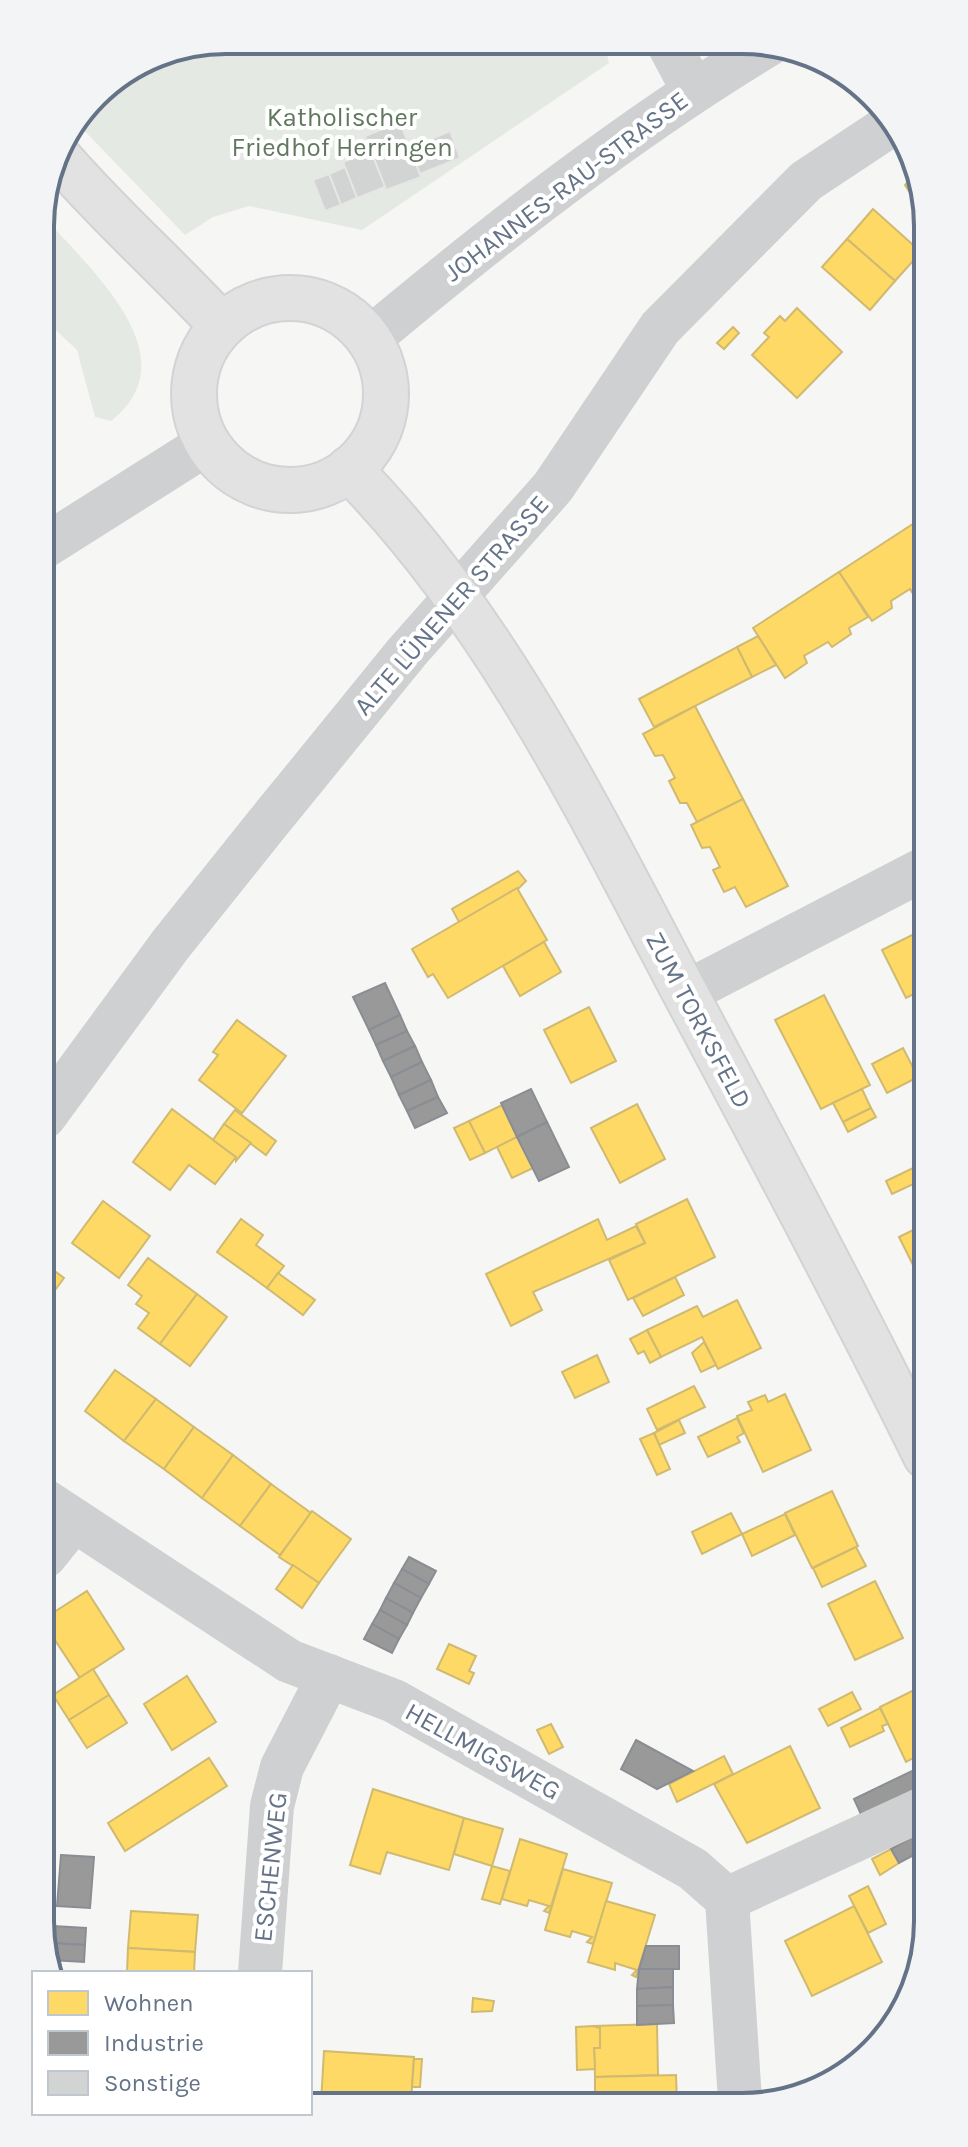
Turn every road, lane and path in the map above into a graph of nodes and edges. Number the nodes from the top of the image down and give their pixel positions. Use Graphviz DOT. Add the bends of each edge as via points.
graph roads {
  1 [pos="674,54"];
  2 [pos="753,54"];
  3 [pos="693,90"];
  4 [pos="884,129"];
  5 [pos="65,165"];
  6 [pos="222,326"];
  7 [pos="368,340"];
  8 [pos="208,443"];
  9 [pos="349,469"];
  10 [pos="54,540"];
  11 [pos="456,594"];
  12 [pos="914,874"];
  13 [pos="685,993"];
  14 [pos="54,1103"];
  15 [pos="914,1433"];
  16 [pos="59,1511"];
  17 [pos="329,1676"];
  18 [pos="914,1813"];
  19 [pos="727,1899"];
  20 [pos="260,1971"];
  21 [pos="739,2093"];
  1 -- 3 [label="street"];
  2 -- 3 [label="street, JOHANNES-RAU-STRASSE"];
  3 -- 7 [label="street, JOHANNES-RAU-STRASSE"];
  4 -- 11 [label="street, ALTE LÜNENER STRASSE" via="806,181 660,328 553,487"];
  5 -- 6 [label="main road"];
  6 -- 7 [label="main road" via="257,304 298,299 338,312"];
  6 -- 8 [label="main road" via="203,352 194,383 196,414"];
  7 -- 9 [label="main road" via="383,372 385,408 373,442"];
  8 -- 9 [label="main road" via="235,473 272,488 313,487"];
  8 -- 10 [label="street"];
  9 -- 11 [label="main road, ZUM TORKSFELD" via="392,513"];
  11 -- 13 [label="main road, ZUM TORKSFELD" via="550,743"];
  11 -- 14 [label="street, ALTE LÜNENER STRASSE" via="171,944"];
  12 -- 13 [label="street"];
  13 -- 15 [label="main road, ZUM TORKSFELD"];
  16 -- 17 [label="street, HELLMIGSWEG" via="289,1661"];
  17 -- 19 [label="street, HELLMIGSWEG" via="435,1723 693,1869"];
  17 -- 20 [label="street, ESCHENWEG" via="282,1767 272,1806"];
  18 -- 19 [label="street"];
  19 -- 21 [label="street"];
}
